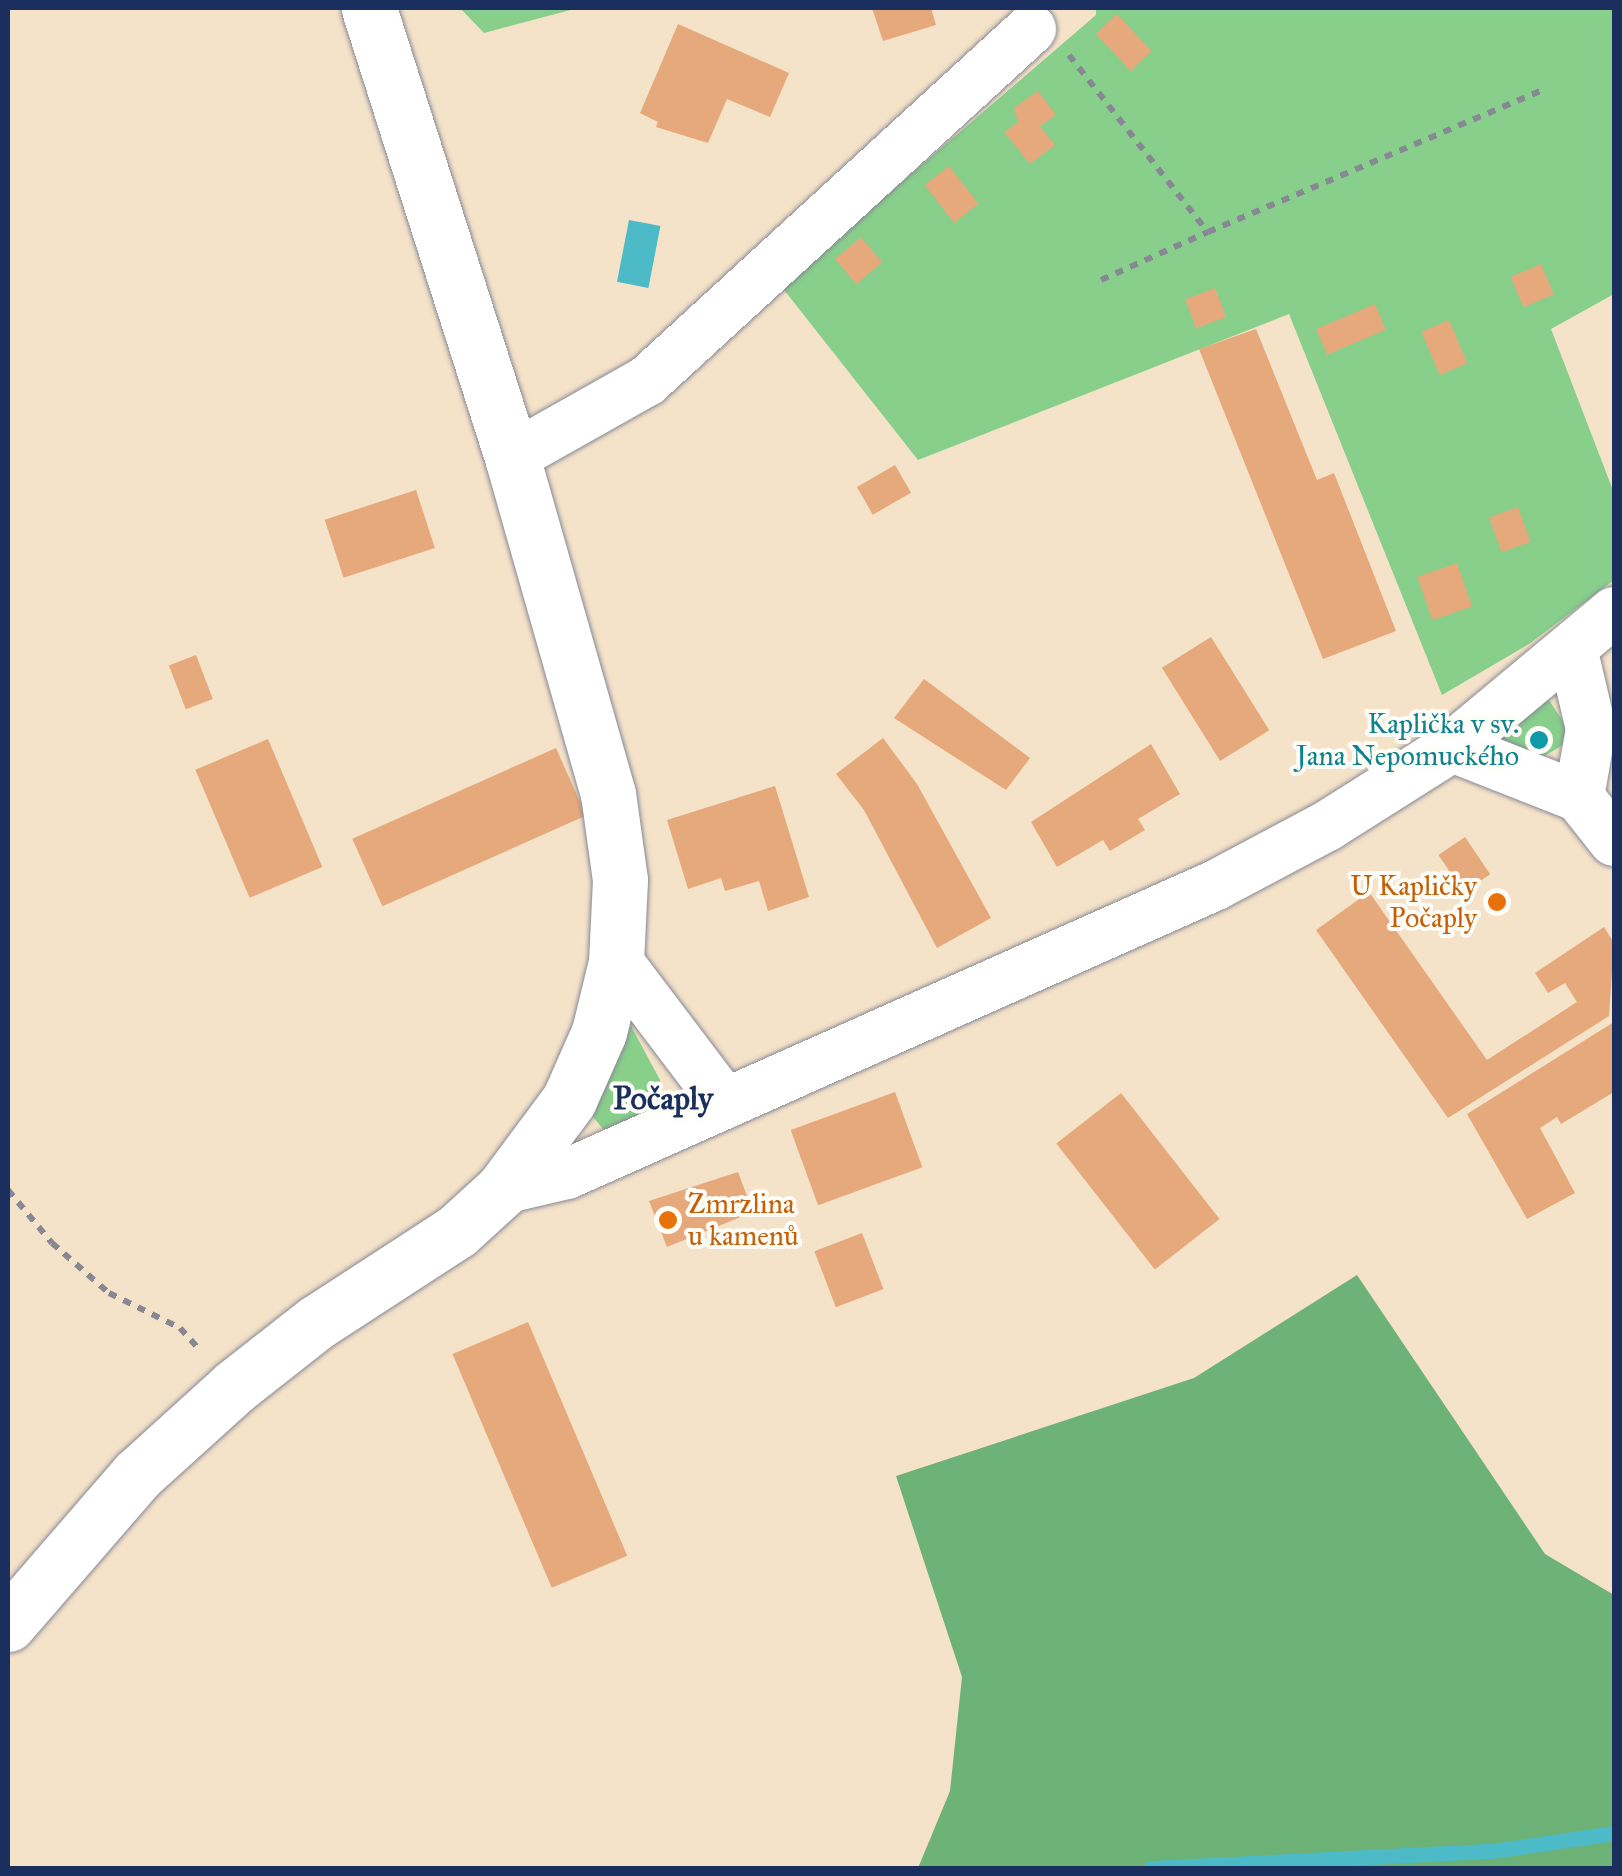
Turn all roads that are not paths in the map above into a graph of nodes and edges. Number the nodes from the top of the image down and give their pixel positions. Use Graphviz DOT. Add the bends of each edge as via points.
graph roads {
  1 [pos="369,8"];
  2 [pos="1032,29"];
  3 [pos="512,458"];
  4 [pos="1614,612"];
  5 [pos="1572,648"];
  6 [pos="1452,747"];
  7 [pos="1578,797"];
  8 [pos="1614,842"];
  9 [pos="616,959"];
  10 [pos="725,1104"];
  11 [pos="504,1189"];
  12 [pos="8,1624"];
  1 -- 3 [label="street"];
  2 -- 3 [label="street" via="647,381"];
  3 -- 9 [label="street" via="608,794 620,880"];
  4 -- 5 [label="street"];
  5 -- 6 [label="street"];
  5 -- 7 [label="street" via="1591,728"];
  6 -- 7 [label="street"];
  6 -- 10 [label="street" via="1328,826 1216,885"];
  7 -- 8 [label="street"];
  9 -- 10 [label="street"];
  9 -- 11 [label="street" via="599,1032 569,1100"];
  10 -- 11 [label="street" via="566,1174"];
  11 -- 12 [label="street" via="457,1231 317,1322 234,1387 138,1475"];
}
